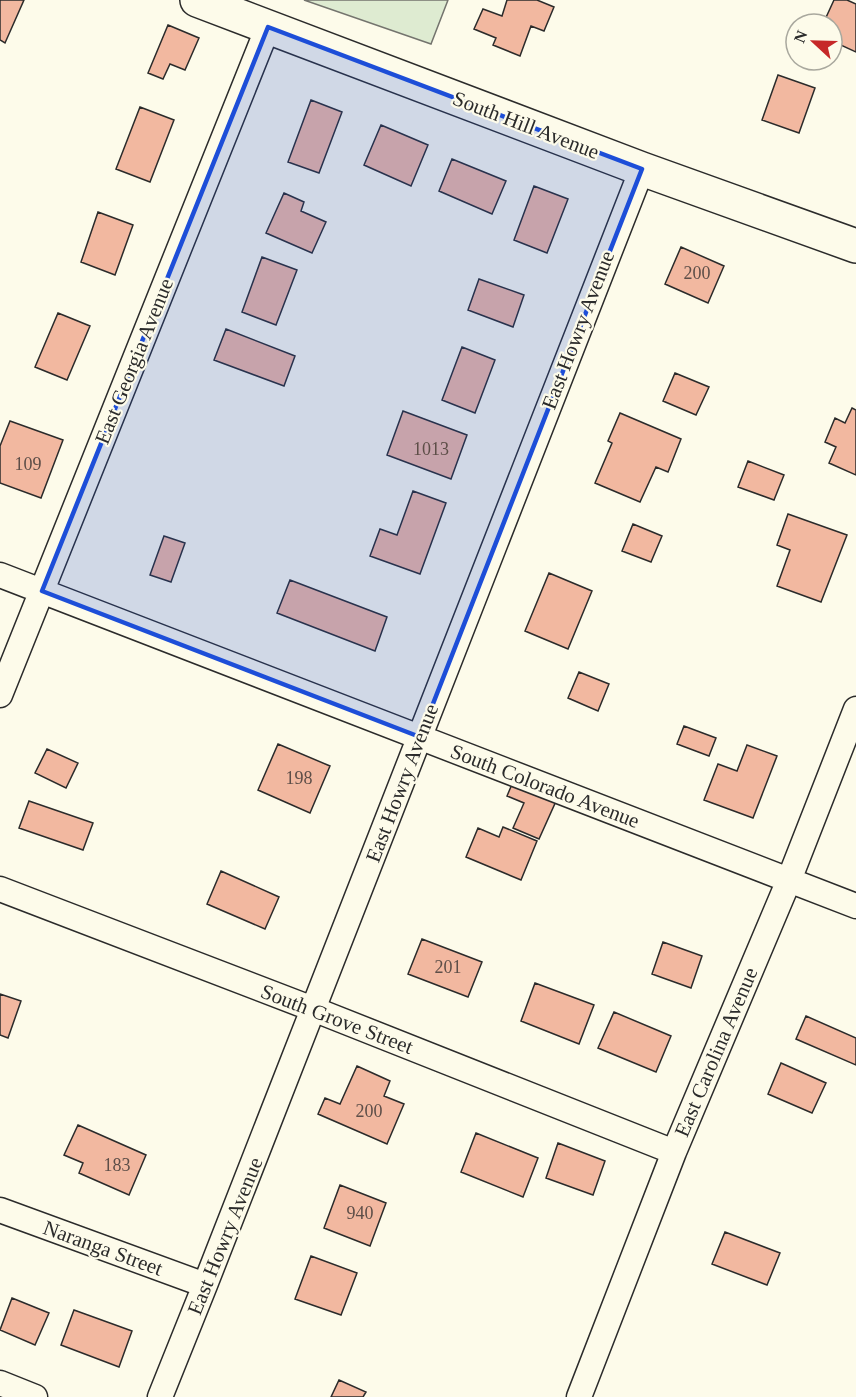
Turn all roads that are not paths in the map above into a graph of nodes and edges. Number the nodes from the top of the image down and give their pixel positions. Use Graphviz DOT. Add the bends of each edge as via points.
graph roads {
  1 [pos="197,0"];
  2 [pos="268,27"];
  3 [pos="642,168"];
  4 [pos="856,246"];
  5 [pos="0,575"];
  6 [pos="42,591"];
  7 [pos="0,695"];
  8 [pos="856,709"];
  9 [pos="420,737"];
  10 [pos="789,880"];
  11 [pos="0,889"];
  12 [pos="856,906"];
  13 [pos="313,1009"];
  14 [pos="674,1152"];
  15 [pos="0,1210"];
  16 [pos="205,1286"];
  17 [pos="0,1383"];
  18 [pos="35,1397"];
  19 [pos="160,1397"];
  20 [pos="579,1397"];
  1 -- 2 [label="street, South Hill Avenue"];
  2 -- 3 [label="street, South Hill Avenue"];
  2 -- 6 [label="street, East Georgia Avenue"];
  3 -- 4 [label="street, South Hill Avenue"];
  3 -- 9 [label="street, East Howry Avenue"];
  5 -- 6 [label="street, South Colorado Avenue"];
  6 -- 7 [label="street, East Georgia Avenue"];
  6 -- 9 [label="street, South Colorado Avenue"];
  8 -- 10 [label="street, East Carolina Avenue"];
  9 -- 10 [label="street, South Colorado Avenue"];
  9 -- 13 [label="street, East Howry Avenue"];
  10 -- 12 [label="street, South Colorado Avenue"];
  10 -- 14 [label="street, East Carolina Avenue"];
  11 -- 13 [label="street, South Grove Street"];
  13 -- 14 [label="street, South Grove Street"];
  13 -- 16 [label="street, East Howry Avenue"];
  14 -- 20 [label="street, East Carolina Avenue"];
  15 -- 16 [label="street, Naranga Street"];
  16 -- 19 [label="street, East Howry Avenue"];
  17 -- 18 [label="street"];
}
